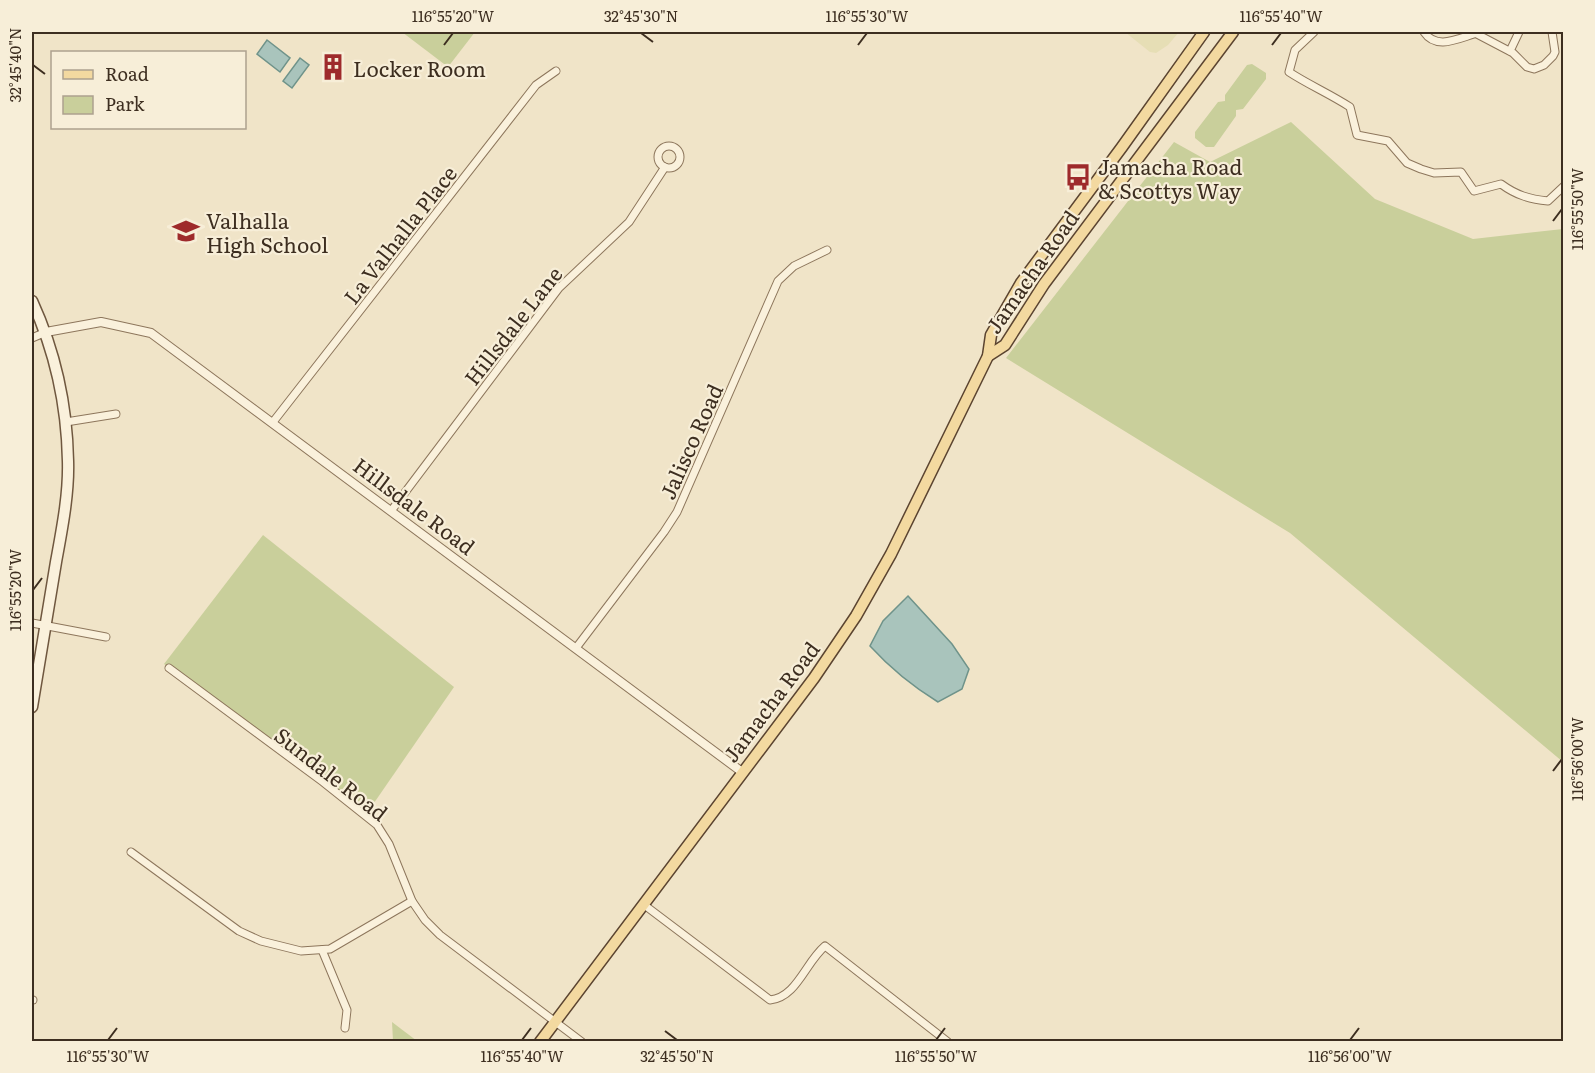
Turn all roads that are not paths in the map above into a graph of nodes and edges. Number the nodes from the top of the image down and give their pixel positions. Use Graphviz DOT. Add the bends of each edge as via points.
graph roads {
  1 [pos="1204,32"];
  2 [pos="1233,32"];
  3 [pos="1314,32"];
  4 [pos="1424,32"];
  5 [pos="1519,32"];
  6 [pos="1550,32"];
  7 [pos="1473,33"];
  8 [pos="1510,51"];
  9 [pos="556,71"];
  10 [pos="1150,142"];
  11 [pos="1122,147"];
  12 [pos="665,167"];
  13 [pos="1563,186"];
  14 [pos="827,250"];
  15 [pos="32,302"];
  16 [pos="46,332"];
  17 [pos="32,338"];
  18 [pos="988,357"];
  19 [pos="116,414"];
  20 [pos="66,422"];
  21 [pos="273,422"];
  22 [pos="391,511"];
  23 [pos="32,623"];
  24 [pos="46,624"];
  25 [pos="106,637"];
  26 [pos="576,648"];
  27 [pos="169,668"];
  28 [pos="32,707"];
  29 [pos="742,772"];
  30 [pos="131,852"];
  31 [pos="412,901"];
  32 [pos="643,904"];
  33 [pos="322,950"];
  34 [pos="556,1021"];
  35 [pos="345,1028"];
  36 [pos="540,1041"];
  37 [pos="582,1041"];
  38 [pos="948,1041"];
  1 -- 11 [label="main road, Jamacha Road"];
  2 -- 10 [label="main road, Jamacha Road"];
  3 -- 13 [label="street" via="1295,50 1289,72 1350,107 1357,135 1388,141 1407,163 1421,169 1434,173 1461,172 1474,190 1501,184 1513,193 1548,201"];
  4 -- 7 [label="street" via="1444,43"];
  5 -- 8 [label="street"];
  6 -- 8 [label="street" via="1555,51 1544,65 1527,67"];
  7 -- 8 [label="street"];
  9 -- 21 [label="street, La Valhalla Place" via="536,85"];
  10 -- 11 [label="main road"];
  10 -- 18 [label="main road, Jamacha Road" via="1044,284 1005,345"];
  11 -- 18 [label="main road, Jamacha Road" via="1021,283 991,335"];
  12 -- 22 [label="street, Hillsdale Lane" via="629,222 559,288"];
  14 -- 26 [label="street, Jalisco Road" via="794,266 778,281 677,512"];
  15 -- 16 [label="main road"];
  16 -- 17 [label="street"];
  16 -- 20 [label="main road"];
  16 -- 21 [label="street, Hillsdale Road" via="101,322 152,333"];
  18 -- 29 [label="main road, Jamacha Road" via="891,554 856,616"];
  19 -- 20 [label="street"];
  20 -- 24 [label="main road" via="68,464"];
  21 -- 22 [label="street, Hillsdale Road"];
  22 -- 26 [label="street, Hillsdale Road"];
  23 -- 24 [label="street"];
  24 -- 25 [label="street"];
  24 -- 28 [label="main road"];
  26 -- 29 [label="street, Hillsdale Road"];
  27 -- 31 [label="street, Sundale Road" via="377,825"];
  29 -- 32 [label="main road, Jamacha Road"];
  30 -- 33 [label="street" via="239,931 301,951"];
  31 -- 33 [label="street"];
  31 -- 34 [label="street, Sundale Road" via="440,935"];
  32 -- 34 [label="main road, Jamacha Road"];
  32 -- 38 [label="street" via="770,1000 785,996 825,946"];
  33 -- 35 [label="street" via="347,1010"];
  34 -- 36 [label="main road, Jamacha Road"];
  34 -- 37 [label="street, Sundale Road"];
}
